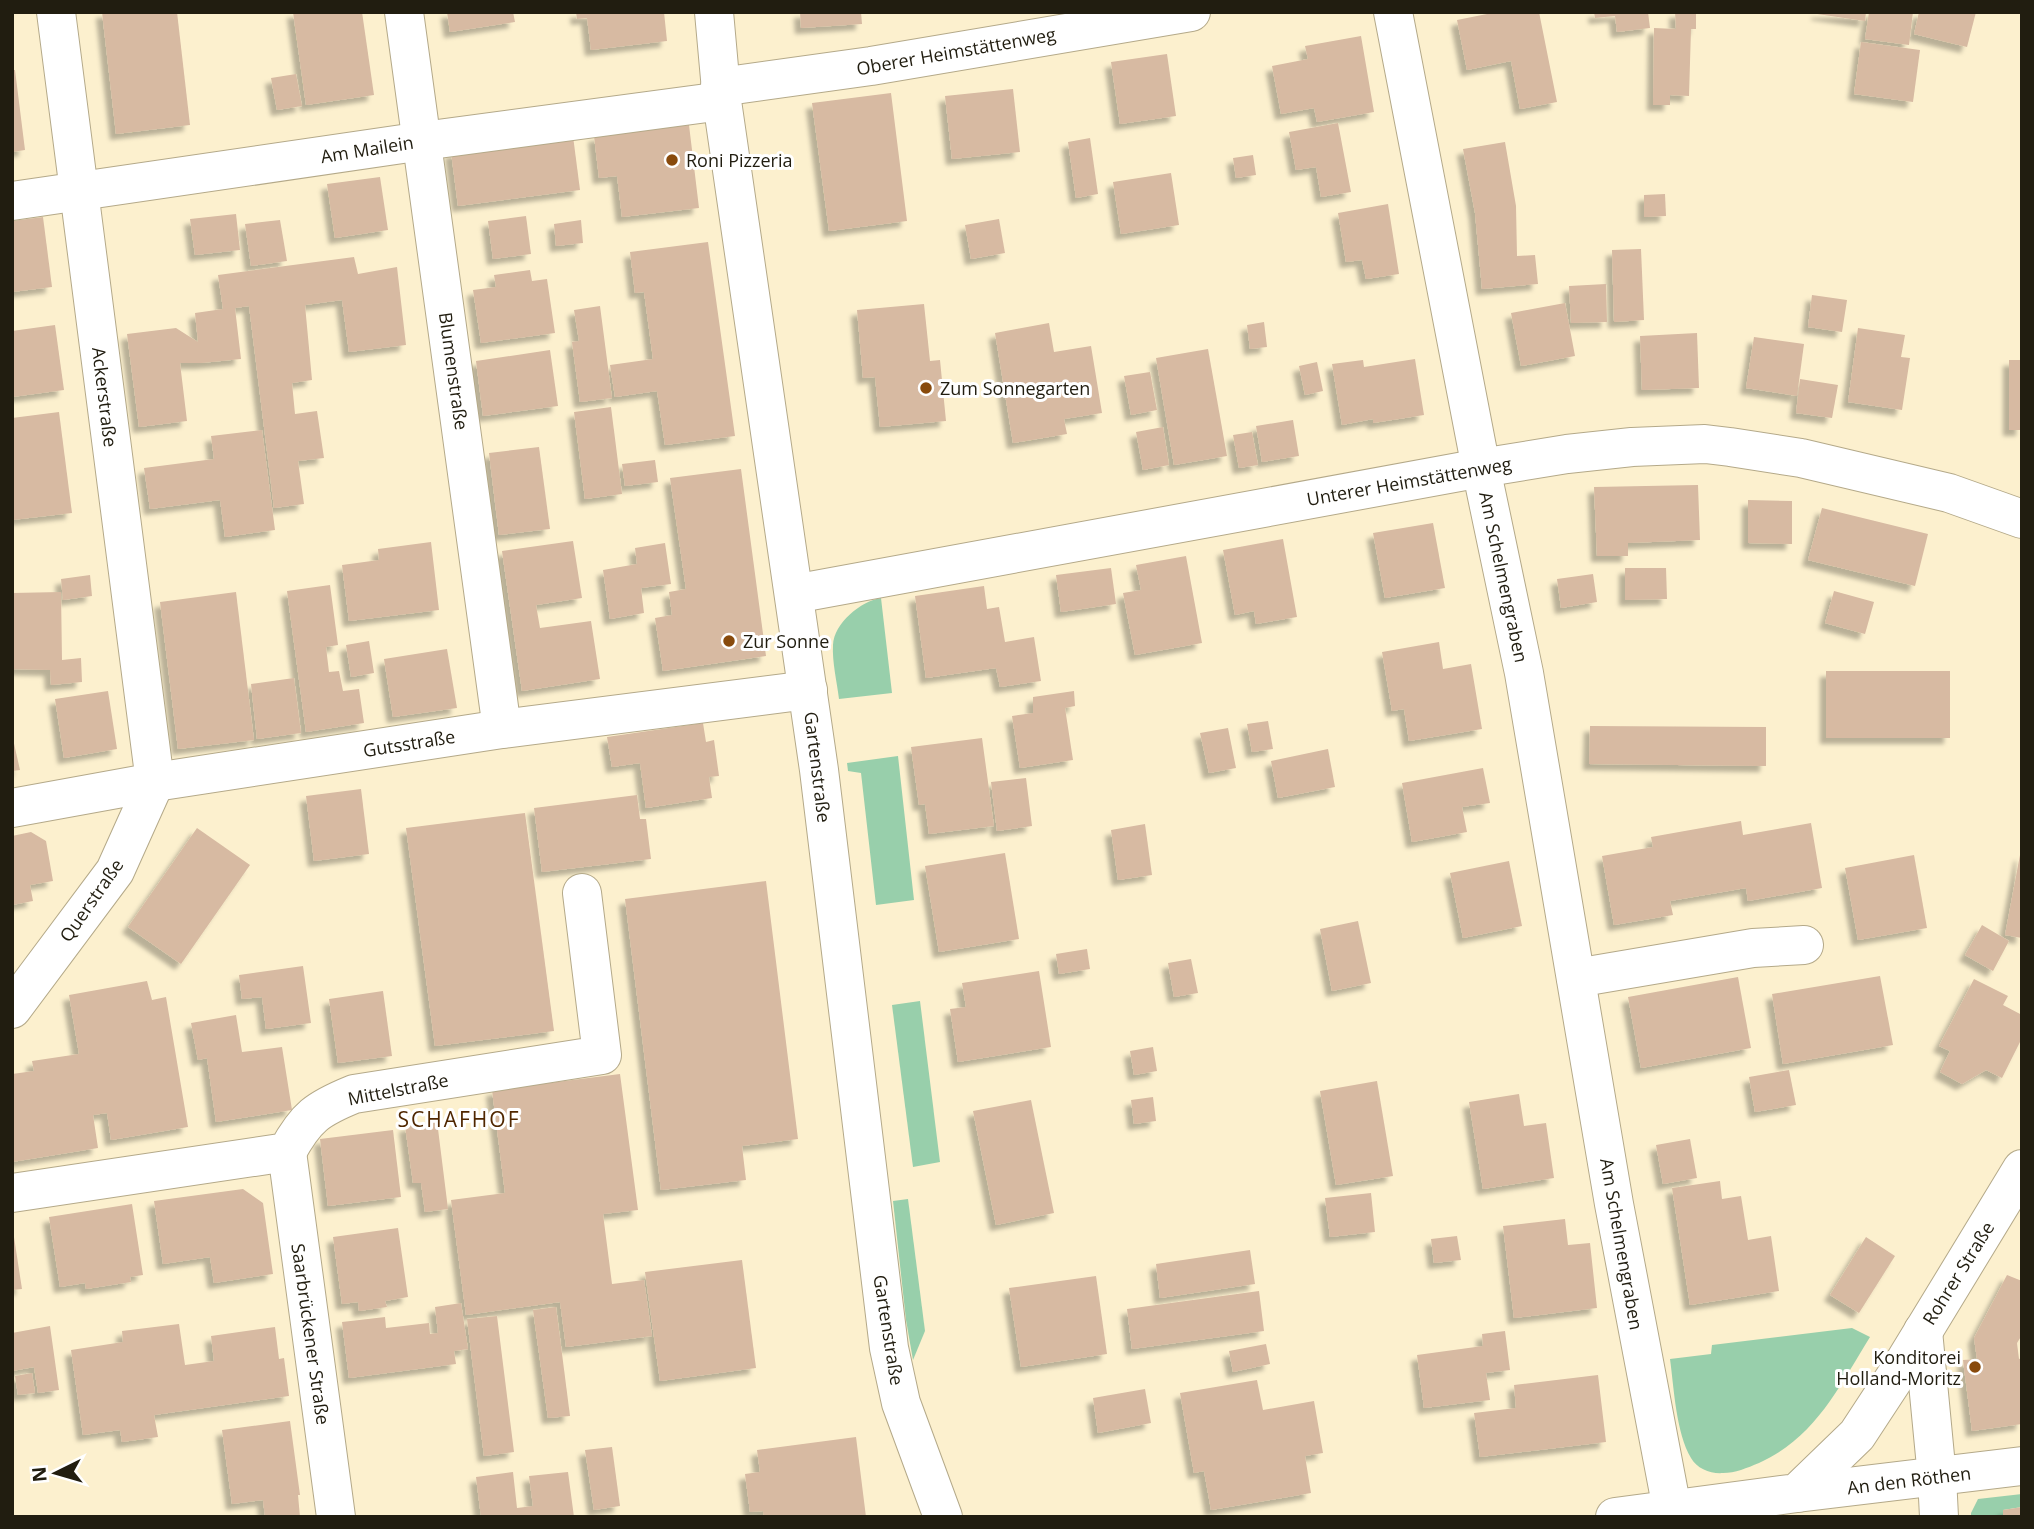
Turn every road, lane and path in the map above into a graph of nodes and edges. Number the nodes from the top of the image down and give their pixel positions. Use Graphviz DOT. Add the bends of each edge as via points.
graph roads {
  1 [pos="56,12"];
  2 [pos="404,12"];
  3 [pos="713,12"];
  4 [pos="1191,12"];
  5 [pos="1392,12"];
  6 [pos="721,94"];
  7 [pos="423,141"];
  8 [pos="79,192"];
  9 [pos="12,201"];
  10 [pos="1481,468"];
  11 [pos="2022,519"];
  12 [pos="794,594"];
  13 [pos="808,690"];
  14 [pos="502,729"];
  15 [pos="155,782"];
  16 [pos="12,807"];
  17 [pos="582,892"];
  18 [pos="1804,945"];
  19 [pos="1576,978"];
  20 [pos="12,1009"];
  21 [pos="287,1152"];
  22 [pos="2022,1169"];
  23 [pos="12,1193"];
  24 [pos="1923,1331"];
  25 [pos="2022,1466"];
  26 [pos="1937,1477"];
  27 [pos="1797,1493"];
  28 [pos="1672,1509"];
  29 [pos="336,1517"];
  30 [pos="943,1517"];
  31 [pos="1615,1517"];
  32 [pos="1939,1517"];
  1 -- 8 [label="street, Ackerstraße"];
  2 -- 7 [label="street, Blumenstraße"];
  3 -- 6 [label="street, Gartenstraße"];
  4 -- 6 [label="street, Oberer Heimstättenweg"];
  5 -- 10 [label="street, Am Schelmengraben"];
  6 -- 7 [label="street, Am Mailein"];
  6 -- 12 [label="street, Gartenstraße"];
  7 -- 8 [label="street, Am Mailein"];
  7 -- 14 [label="street, Blumenstraße"];
  8 -- 9 [label="street, Am Mailein"];
  8 -- 15 [label="street, Ackerstraße"];
  10 -- 11 [label="street, Unterer Heimstättenweg" via="1632,447 1705,444 1801,458 1949,493"];
  10 -- 12 [label="street, Unterer Heimstättenweg"];
  10 -- 19 [label="street, Am Schelmengraben" via="1524,673"];
  12 -- 13 [label="street, Gartenstraße"];
  13 -- 14 [label="street, Gutsstraße"];
  13 -- 30 [label="street, Gartenstraße" via="889,1348 901,1403"];
  14 -- 15 [label="street, Gutsstraße"];
  15 -- 16 [label="street, Gutsstraße"];
  15 -- 20 [label="street, Querstraße" via="115,871"];
  17 -- 21 [label="street, Mittelstraße" via="602,1055 354,1094 311,1117"];
  18 -- 19 [label="street" via="1753,948"];
  19 -- 28 [label="street, Am Schelmengraben"];
  21 -- 23 [label="street"];
  21 -- 29 [label="street, Saarbrückener Straße"];
  22 -- 24 [label="street, Rohrer Straße"];
  24 -- 26 [label="street"];
  24 -- 27 [label="street, Rohrer Straße" via="1857,1435"];
  25 -- 26 [label="street, An den Röthen"];
  26 -- 27 [label="street, An den Röthen"];
  26 -- 32 [label="street"];
  27 -- 28 [label="street"];
  28 -- 31 [label="street"];
}
